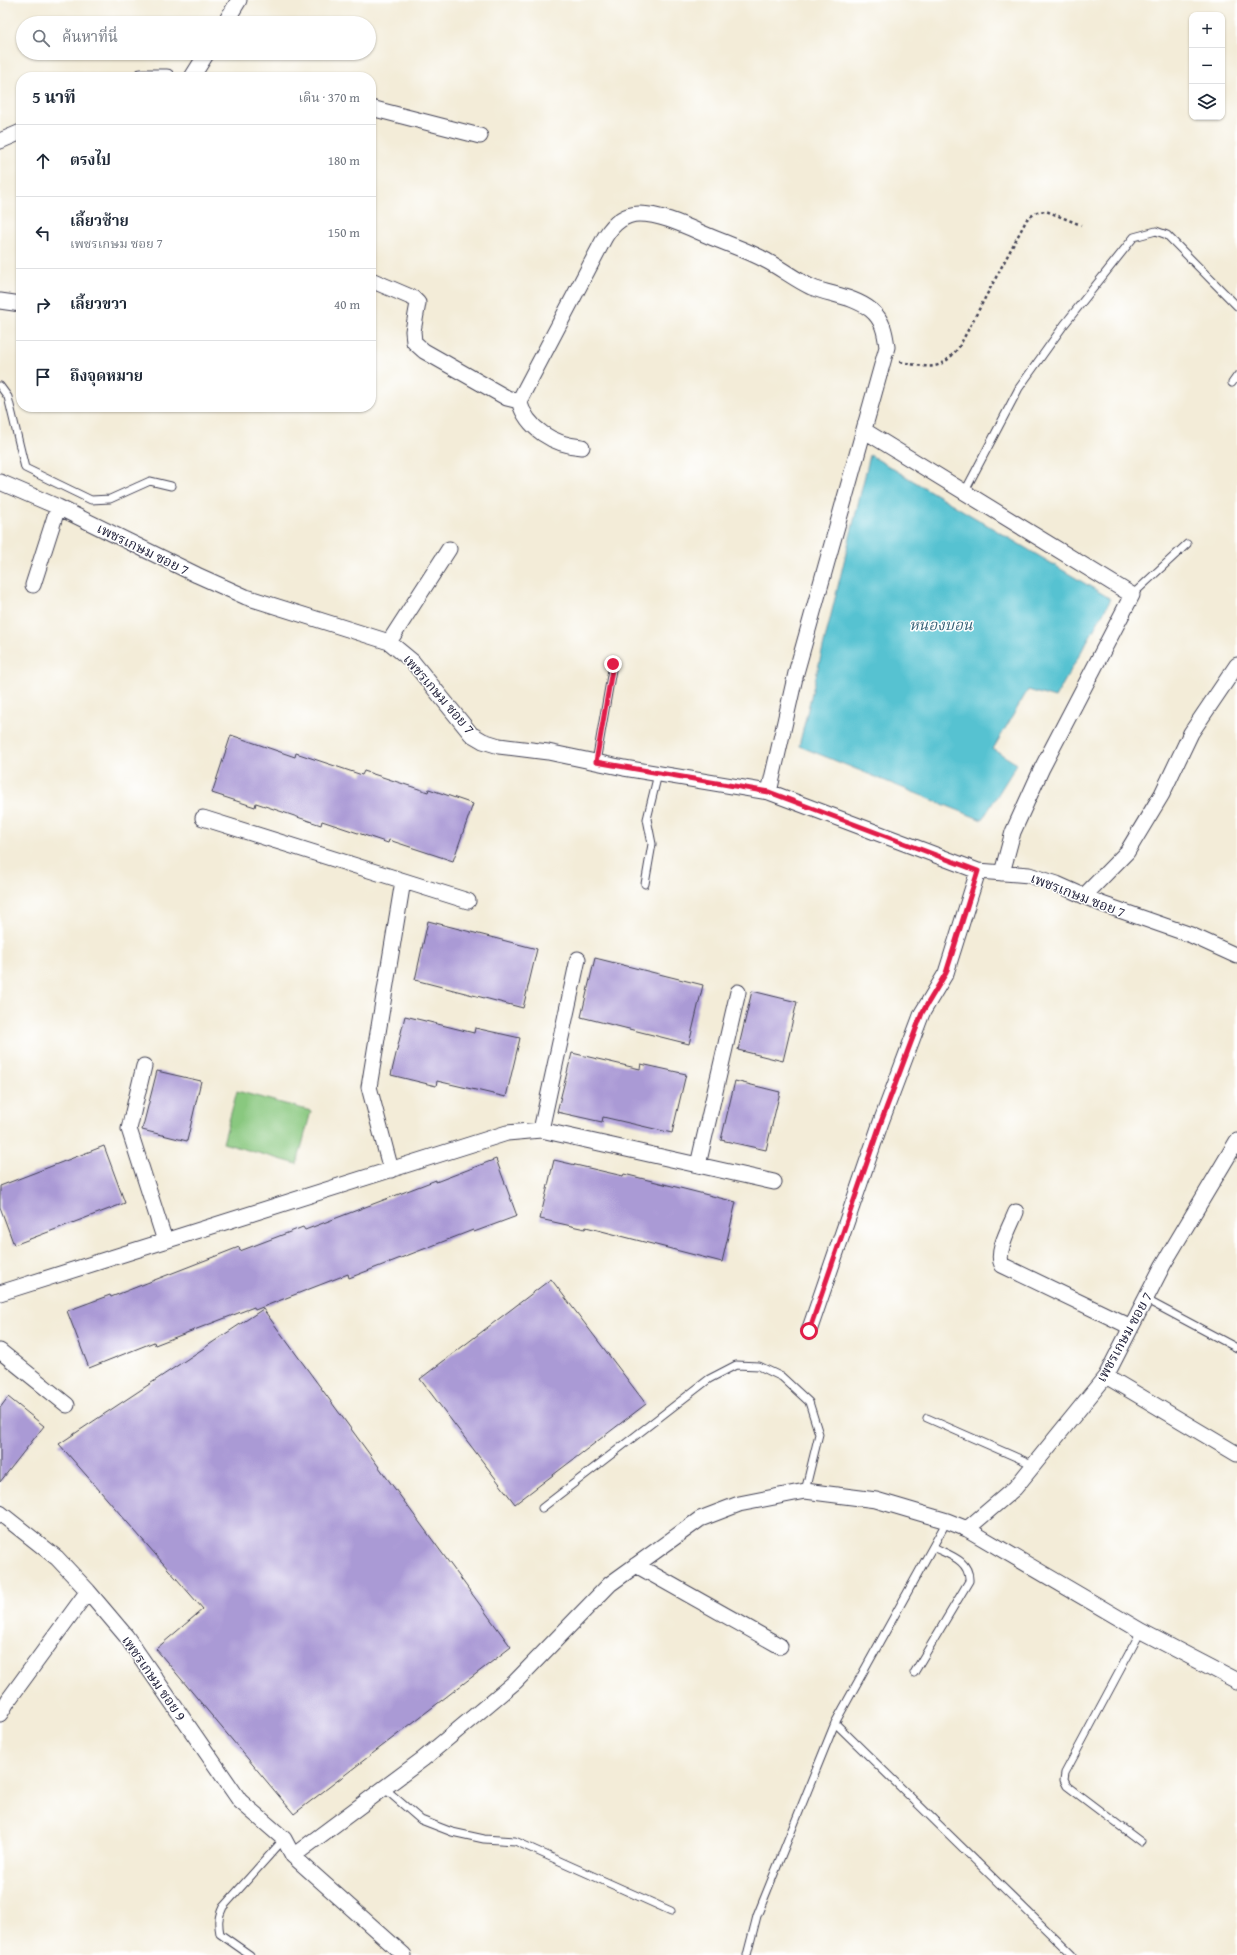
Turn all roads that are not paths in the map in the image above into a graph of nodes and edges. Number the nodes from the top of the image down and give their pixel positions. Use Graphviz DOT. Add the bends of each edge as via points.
graph roads {
  1 [pos="239,0"];
  2 [pos="229,16"];
  3 [pos="204,60"];
  4 [pos="200,72"];
  5 [pos="376,109"];
  6 [pos="480,136"];
  7 [pos="376,282"];
  8 [pos="0,301"];
  9 [pos="16,303"];
  10 [pos="1237,306"];
  11 [pos="1237,376"];
  12 [pos="1232,383"];
  13 [pos="0,386"];
  14 [pos="519,401"];
  15 [pos="865,431"];
  16 [pos="582,446"];
  17 [pos="0,482"];
  18 [pos="171,486"];
  19 [pos="964,493"];
  20 [pos="58,507"];
  21 [pos="1187,544"];
  22 [pos="449,549"];
  23 [pos="33,585"];
  24 [pos="1132,595"];
  25 [pos="389,642"];
  26 [pos="613,664"];
  27 [pos="1237,665"];
  28 [pos="596,762"];
  29 [pos="658,774"];
  30 [pos="769,792"];
  31 [pos="202,818"];
  32 [pos="978,871"];
  33 [pos="1002,873"];
  34 [pos="403,881"];
  35 [pos="645,884"];
  36 [pos="1084,896"];
  37 [pos="468,901"];
  38 [pos="1237,956"];
  39 [pos="578,959"];
  40 [pos="738,992"];
  41 [pos="144,1066"];
  42 [pos="541,1130"];
  43 [pos="1237,1141"];
  44 [pos="698,1165"];
  45 [pos="391,1170"];
  46 [pos="774,1182"];
  47 [pos="1016,1212"];
  48 [pos="164,1241"];
  49 [pos="0,1293"];
  50 [pos="1146,1299"];
  51 [pos="1131,1327"];
  52 [pos="809,1331"];
  53 [pos="1237,1348"];
  54 [pos="0,1351"];
  55 [pos="1106,1376"];
  56 [pos="67,1405"];
  57 [pos="926,1418"];
  58 [pos="1237,1454"];
  59 [pos="1034,1464"];
  60 [pos="805,1490"];
  61 [pos="542,1508"];
  62 [pos="0,1513"];
  63 [pos="947,1521"];
  64 [pos="967,1529"];
  65 [pos="933,1546"];
  66 [pos="636,1565"];
  67 [pos="88,1591"];
  68 [pos="1141,1631"];
  69 [pos="780,1646"];
  70 [pos="914,1673"];
  71 [pos="1237,1681"];
  72 [pos="0,1714"];
  73 [pos="835,1723"];
  74 [pos="384,1788"];
  75 [pos="284,1839"];
  76 [pos="1141,1842"];
  77 [pos="293,1856"];
  78 [pos="671,1911"];
  79 [pos="250,1955"];
  80 [pos="404,1955"];
  81 [pos="746,1955"];
  82 [pos="1072,1955"];
  1 -- 2 [label="street"];
  3 -- 4 [label="street"];
  5 -- 6 [label="street"];
  7 -- 14 [label="street" via="413,298 418,303 413,331 414,342 424,351 507,398"];
  8 -- 9 [label="street"];
  10 -- 19 [label="lane" via="1167,235 1156,231 1134,237 1064,325 1019,388"];
  11 -- 12 [label="lane"];
  13 -- 18 [label="lane" via="8,397 25,468 91,500 110,499 150,480"];
  14 -- 15 [label="street" via="611,227 626,217 638,214 674,222 766,260 811,287 853,300 870,309 881,320 887,347"];
  14 -- 16 [label="street" via="522,415 536,429 565,445"];
  15 -- 19 [label="street"];
  15 -- 30 [label="street" via="796,674"];
  17 -- 20 [label="street, เพชรเกษม ซอย 7"];
  19 -- 24 [label="street"];
  20 -- 23 [label="street"];
  20 -- 25 [label="street, เพชรเกษม ซอย 7" via="246,597"];
  21 -- 24 [label="lane"];
  22 -- 25 [label="street"];
  24 -- 33 [label="street" via="1042,768 1013,832"];
  25 -- 28 [label="street, เพชรเกษม ซอย 7" via="412,661 471,734 483,741"];
  26 -- 28 [label="lane"];
  27 -- 36 [label="street" via="1191,733 1162,794 1127,852"];
  28 -- 29 [label="street, เพชรเกษม ซอย 7"];
  29 -- 30 [label="street, เพชรเกษม ซอย 7"];
  29 -- 35 [label="lane" via="647,819 652,844"];
  30 -- 32 [label="street, เพชรเกษม ซอย 7"];
  31 -- 34 [label="street"];
  32 -- 33 [label="street, เพชรเกษม ซอย 7"];
  32 -- 52 [label="street" via="946,973 922,1013 881,1122"];
  33 -- 36 [label="street, เพชรเกษม ซอย 7" via="1029,875"];
  34 -- 37 [label="street"];
  34 -- 45 [label="street" via="369,1087"];
  36 -- 38 [label="street, เพชรเกษม ซอย 7" via="1191,935"];
  39 -- 42 [label="street"];
  40 -- 44 [label="street"];
  41 -- 48 [label="street" via="129,1129"];
  42 -- 44 [label="street"];
  42 -- 45 [label="street" via="507,1133"];
  43 -- 50 [label="street, เพชรเกษม ซอย 7" via="1163,1265"];
  44 -- 46 [label="street"];
  45 -- 48 [label="street"];
  47 -- 51 [label="street" via="1000,1252 999,1259 1002,1265"];
  48 -- 49 [label="street"];
  50 -- 51 [label="street, เพชรเกษม ซอย 7"];
  50 -- 53 [label="lane"];
  51 -- 55 [label="street, เพชรเกษม ซอย 7"];
  54 -- 56 [label="street"];
  55 -- 58 [label="street"];
  55 -- 59 [label="street, เพชรเกษม ซอย 7"];
  57 -- 59 [label="lane"];
  59 -- 64 [label="street, เพชรเกษม ซอย 7" via="1015,1488"];
  60 -- 61 [label="lane" via="819,1434 809,1402 782,1378 759,1366 736,1365 709,1378"];
  60 -- 63 [label="street" via="876,1500"];
  60 -- 66 [label="street" via="739,1504 700,1519"];
  62 -- 67 [label="street, เพชรเกษม ซอย 9" via="57,1558"];
  63 -- 64 [label="street"];
  63 -- 65 [label="lane"];
  64 -- 68 [label="street"];
  65 -- 70 [label="lane" via="963,1562 969,1572 969,1581"];
  65 -- 73 [label="lane"];
  66 -- 69 [label="street"];
  66 -- 74 [label="street" via="610,1584 516,1682"];
  67 -- 72 [label="street"];
  67 -- 75 [label="street, เพชรเกษม ซอย 9" via="126,1636 240,1800"];
  68 -- 71 [label="street"];
  68 -- 76 [label="lane" via="1065,1773 1064,1780 1067,1786"];
  73 -- 81 [label="lane" via="757,1916"];
  73 -- 82 [label="lane"];
  74 -- 77 [label="street"];
  74 -- 78 [label="lane" via="421,1820 452,1832 484,1839 514,1841"];
  75 -- 77 [label="street, เพชรเกษม ซอย 9"];
  75 -- 79 [label="lane" via="223,1907 219,1915 220,1934"];
  77 -- 80 [label="street"];
}
